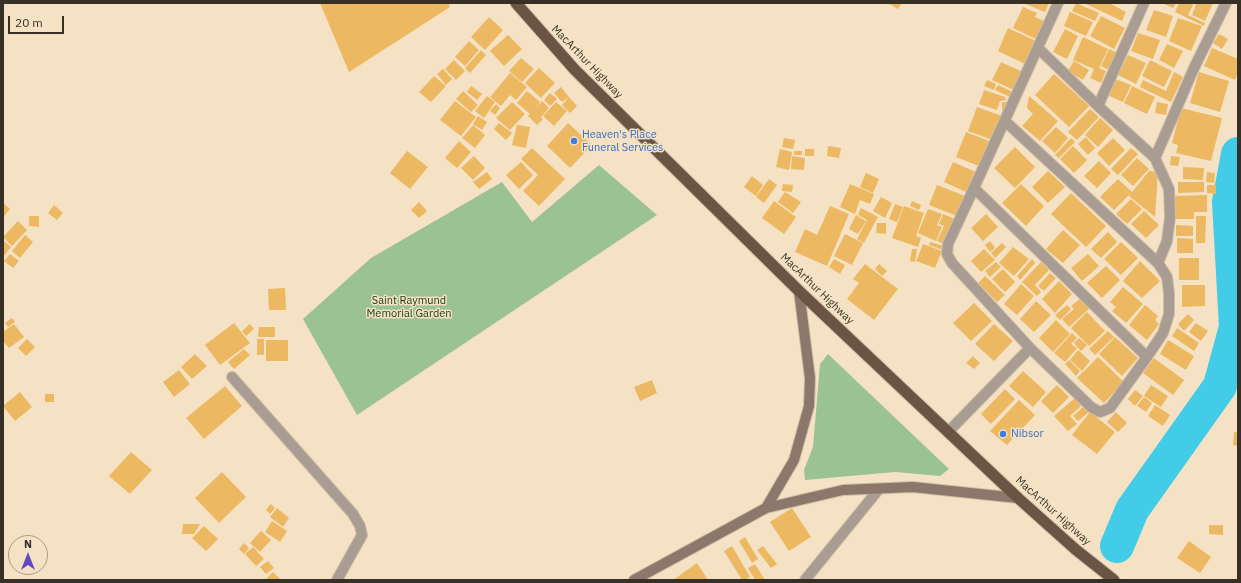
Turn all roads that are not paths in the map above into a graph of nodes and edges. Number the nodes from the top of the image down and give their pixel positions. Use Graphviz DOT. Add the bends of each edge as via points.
graph roads {
  1 [pos="516,3"];
  2 [pos="1058,3"];
  3 [pos="1144,3"];
  4 [pos="1226,3"];
  5 [pos="1038,48"];
  6 [pos="1098,106"];
  7 [pos="1004,121"];
  8 [pos="1155,158"];
  9 [pos="974,188"];
  10 [pos="1158,263"];
  11 [pos="799,291"];
  12 [pos="1030,348"];
  13 [pos="1147,357"];
  14 [pos="232,377"];
  15 [pos="948,432"];
  16 [pos="879,488"];
  17 [pos="1018,498"];
  18 [pos="766,508"];
  19 [pos="337,580"];
  20 [pos="634,580"];
  21 [pos="805,580"];
  22 [pos="1114,580"];
  1 -- 11 [label="highway, MacArthur Highway" via="575,70"];
  2 -- 5 [label="street"];
  3 -- 6 [label="street"];
  4 -- 8 [label="street" via="1194,68"];
  5 -- 6 [label="street"];
  5 -- 7 [label="street"];
  6 -- 8 [label="street"];
  7 -- 9 [label="street"];
  7 -- 10 [label="street"];
  8 -- 10 [label="street" via="1169,189 1170,217"];
  9 -- 12 [label="street" via="948,244 947,254 952,263"];
  9 -- 13 [label="street"];
  10 -- 13 [label="street" via="1166,277 1169,314 1163,333"];
  11 -- 15 [label="highway, MacArthur Highway"];
  11 -- 18 [label="main road" via="810,378 809,406 794,460"];
  12 -- 13 [label="street" via="1091,407 1100,412 1110,408"];
  12 -- 15 [label="street"];
  14 -- 19 [label="street" via="353,514 360,526 362,535"];
  15 -- 17 [label="highway, MacArthur Highway"];
  16 -- 17 [label="main road" via="913,487"];
  16 -- 18 [label="main road" via="843,490"];
  16 -- 21 [label="street"];
  17 -- 22 [label="highway, MacArthur Highway"];
  18 -- 20 [label="main road"];
}
